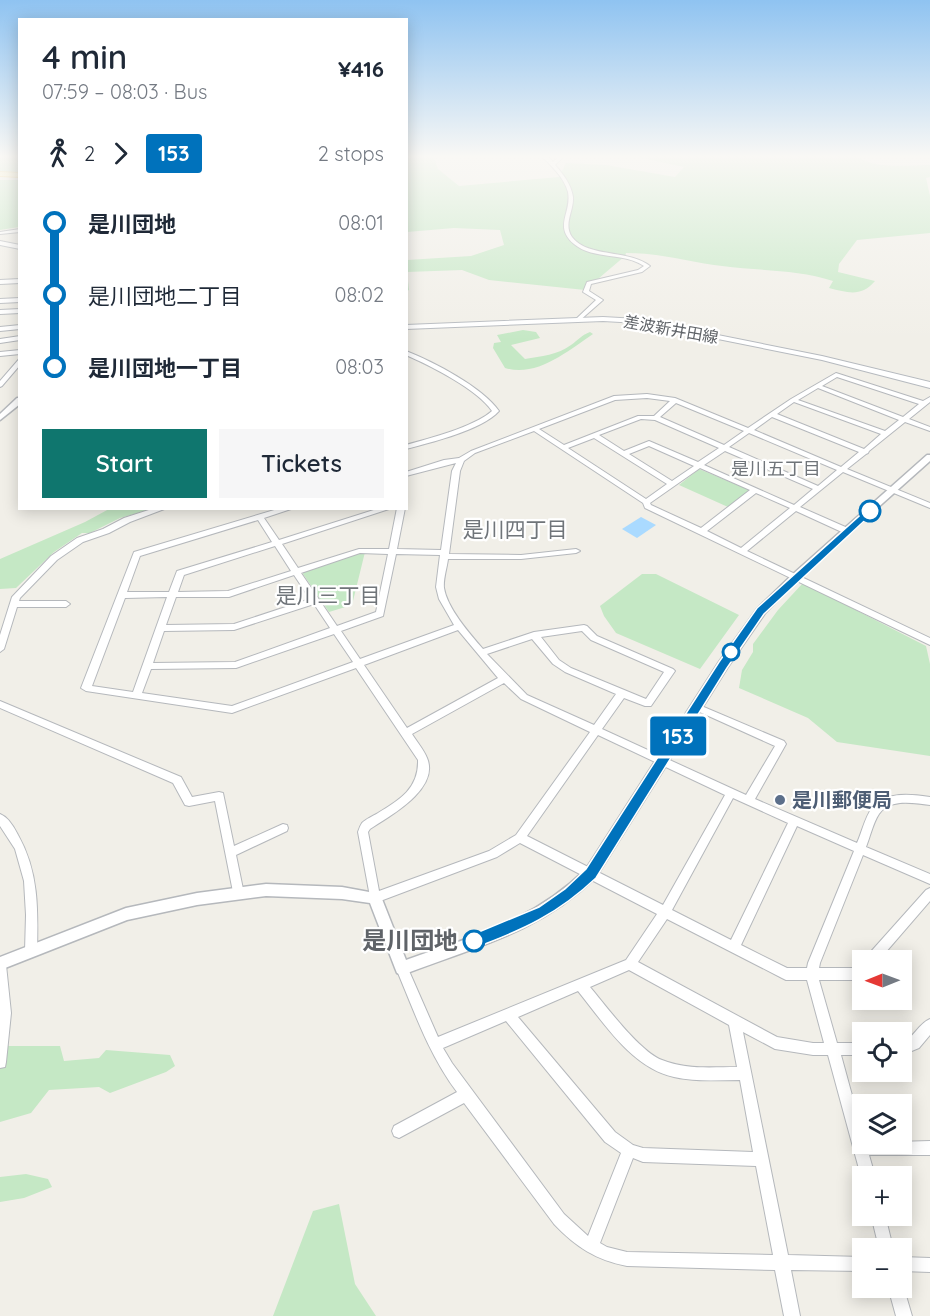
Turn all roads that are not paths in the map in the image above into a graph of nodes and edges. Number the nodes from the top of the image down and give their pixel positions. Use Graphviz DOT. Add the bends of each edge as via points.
graph roads {
  1 [pos="568,216"];
  2 [pos="18,230"];
  3 [pos="0,233"];
  4 [pos="0,243"];
  5 [pos="18,247"];
  6 [pos="18,281"];
  7 [pos="0,282"];
  8 [pos="18,300"];
  9 [pos="0,301"];
  10 [pos="18,311"];
  11 [pos="0,312"];
  12 [pos="578,320"];
  13 [pos="18,327"];
  14 [pos="408,327"];
  15 [pos="0,329"];
  16 [pos="18,338"];
  17 [pos="0,341"];
  18 [pos="18,352"];
  19 [pos="0,354"];
  20 [pos="408,354"];
  21 [pos="18,362"];
  22 [pos="0,385"];
  23 [pos="930,385"];
  24 [pos="817,386"];
  25 [pos="675,400"];
  26 [pos="793,400"];
  27 [pos="927,401"];
  28 [pos="18,402"];
  29 [pos="772,415"];
  30 [pos="0,418"];
  31 [pos="656,418"];
  32 [pos="905,420"];
  33 [pos="535,429"];
  34 [pos="930,429"];
  35 [pos="749,431"];
  36 [pos="886,434"];
  37 [pos="594,435"];
  38 [pos="408,446"];
  39 [pos="564,447"];
  40 [pos="724,448"];
  41 [pos="866,452"];
  42 [pos="623,454"];
  43 [pos="930,458"];
  44 [pos="461,460"];
  45 [pos="700,465"];
  46 [pos="844,470"];
  47 [pos="408,475"];
  48 [pos="672,484"];
  49 [pos="819,489"];
  50 [pos="754,490"];
  51 [pos="893,491"];
  52 [pos="646,502"];
  53 [pos="930,506"];
  54 [pos="796,508"];
  55 [pos="158,510"];
  56 [pos="285,510"];
  57 [pos="383,510"];
  58 [pos="401,510"];
  59 [pos="260,518"];
  60 [pos="702,531"];
  61 [pos="847,531"];
  62 [pos="277,543"];
  63 [pos="393,550"];
  64 [pos="743,550"];
  65 [pos="576,551"];
  66 [pos="445,555"];
  67 [pos="297,571"];
  68 [pos="796,576"];
  69 [pos="172,594"];
  70 [pos="122,595"];
  71 [pos="316,600"];
  72 [pos="14,604"];
  73 [pos="66,604"];
  74 [pos="460,626"];
  75 [pos="162,628"];
  76 [pos="336,630"];
  77 [pos="534,635"];
  78 [pos="930,643"];
  79 [pos="0,649"];
  80 [pos="482,653"];
  81 [pos="359,662"];
  82 [pos="148,666"];
  83 [pos="504,679"];
  84 [pos="622,693"];
  85 [pos="137,695"];
  86 [pos="0,704"];
  87 [pos="696,707"];
  88 [pos="596,731"];
  89 [pos="406,733"];
  90 [pos="663,761"];
  91 [pos="731,793"];
  92 [pos="749,800"];
  93 [pos="930,801"];
  94 [pos="0,818"];
  95 [pos="795,820"];
  96 [pos="283,828"];
  97 [pos="520,838"];
  98 [pos="859,849"];
  99 [pos="230,854"];
  100 [pos="591,873"];
  101 [pos="930,879"];
  102 [pos="238,894"];
  103 [pos="930,894"];
  104 [pos="375,898"];
  105 [pos="665,912"];
  106 [pos="734,947"];
  107 [pos="880,950"];
  108 [pos="31,951"];
  109 [pos="0,964"];
  110 [pos="630,964"];
  111 [pos="402,968"];
  112 [pos="852,974"];
  113 [pos="812,976"];
  114 [pos="580,984"];
  115 [pos="508,1014"];
  116 [pos="735,1023"];
  117 [pos="930,1024"];
  118 [pos="435,1045"];
  119 [pos="912,1045"];
  120 [pos="832,1049"];
  121 [pos="852,1049"];
  122 [pos="0,1062"];
  123 [pos="745,1074"];
  124 [pos="465,1095"];
  125 [pos="852,1120"];
  126 [pos="399,1131"];
  127 [pos="912,1148"];
  128 [pos="930,1148"];
  129 [pos="628,1150"];
  130 [pos="760,1159"];
  131 [pos="591,1248"];
  132 [pos="782,1261"];
  133 [pos="852,1264"];
  134 [pos="912,1264"];
  135 [pos="930,1264"];
  136 [pos="899,1298"];
  137 [pos="792,1316"];
  138 [pos="904,1316"];
  1 -- 12 [label="street" via="565,225 569,236 589,249 647,266 589,283 586,292 600,300"];
  2 -- 3 [label="street"];
  4 -- 5 [label="main road"];
  6 -- 7 [label="street"];
  8 -- 9 [label="street"];
  10 -- 11 [label="street"];
  12 -- 14 [label="main road, 差波新井田線"];
  12 -- 23 [label="main road, 差波新井田線" via="624,320 667,326"];
  13 -- 15 [label="street"];
  16 -- 17 [label="street"];
  18 -- 19 [label="street"];
  20 -- 38 [label="street" via="452,377 496,411 491,417"];
  21 -- 22 [label="street"];
  24 -- 26 [label="street"];
  24 -- 27 [label="street" via="836,375"];
  24 -- 32 [label="street"];
  25 -- 31 [label="street"];
  25 -- 33 [label="street" via="620,397"];
  25 -- 35 [label="street"];
  26 -- 29 [label="street"];
  26 -- 36 [label="street"];
  27 -- 32 [label="street"];
  28 -- 30 [label="street"];
  29 -- 35 [label="street"];
  29 -- 41 [label="street"];
  31 -- 37 [label="street" via="640,417"];
  31 -- 40 [label="street"];
  32 -- 34 [label="street"];
  32 -- 36 [label="street"];
  33 -- 39 [label="street"];
  33 -- 44 [label="street"];
  35 -- 40 [label="street"];
  35 -- 46 [label="street"];
  36 -- 41 [label="street"];
  37 -- 39 [label="street"];
  37 -- 42 [label="street"];
  39 -- 52 [label="street"];
  40 -- 45 [label="street"];
  40 -- 49 [label="street"];
  41 -- 46 [label="street"];
  42 -- 45 [label="street" via="649,443"];
  42 -- 48 [label="street"];
  43 -- 51 [label="street"];
  44 -- 47 [label="street"];
  44 -- 66 [label="street" via="456,471"];
  45 -- 48 [label="street"];
  45 -- 50 [label="street"];
  46 -- 49 [label="street"];
  46 -- 51 [label="street"];
  48 -- 52 [label="street"];
  49 -- 54 [label="street"];
  50 -- 54 [label="street"];
  50 -- 60 [label="street"];
  51 -- 53 [label="street"];
  51 -- 61 [label="street"];
  52 -- 60 [label="street"];
  54 -- 61 [label="street"];
  54 -- 64 [label="street"];
  55 -- 72 [label="street" via="80,540 54,558 19,593"];
  56 -- 59 [label="street"];
  57 -- 62 [label="street"];
  58 -- 63 [label="street"];
  59 -- 62 [label="street"];
  59 -- 70 [label="street" via="137,554"];
  60 -- 64 [label="street"];
  61 -- 68 [label="street"];
  62 -- 67 [label="street"];
  62 -- 69 [label="street" via="180,573"];
  63 -- 66 [label="street"];
  63 -- 67 [label="street" via="359,551"];
  63 -- 76 [label="street" via="380,614"];
  64 -- 68 [label="street"];
  65 -- 66 [label="street" via="521,557"];
  66 -- 74 [label="street" via="441,595"];
  67 -- 69 [label="street" via="229,594"];
  67 -- 71 [label="street"];
  68 -- 78 [label="street"];
  68 -- 87 [label="street" via="760,611"];
  69 -- 70 [label="street"];
  69 -- 75 [label="street"];
  70 -- 85 [label="street" via="86,688"];
  71 -- 75 [label="street" via="234,627"];
  71 -- 76 [label="street"];
  72 -- 73 [label="street"];
  72 -- 79 [label="street"];
  74 -- 80 [label="street"];
  74 -- 81 [label="street"];
  75 -- 82 [label="street"];
  76 -- 81 [label="street"];
  76 -- 82 [label="street" via="236,665"];
  77 -- 80 [label="street"];
  77 -- 84 [label="street" via="556,662 568,670"];
  77 -- 84 [label="street" via="584,628 594,638 670,671 648,704"];
  80 -- 83 [label="street"];
  81 -- 85 [label="street" via="232,710"];
  81 -- 89 [label="street"];
  82 -- 85 [label="street"];
  83 -- 88 [label="street" via="531,701"];
  83 -- 89 [label="street"];
  84 -- 88 [label="street"];
  86 -- 99 [label="street" via="177,780 189,802 219,796"];
  87 -- 90 [label="street"];
  87 -- 92 [label="street" via="781,744"];
  88 -- 90 [label="street"];
  88 -- 97 [label="street"];
  89 -- 104 [label="street" via="423,759 424,774 417,789 363,832"];
  90 -- 91 [label="street"];
  90 -- 100 [label="street"];
  91 -- 92 [label="street"];
  91 -- 105 [label="street"];
  92 -- 95 [label="street"];
  93 -- 98 [label="street" via="887,800 874,812"];
  94 -- 108 [label="street" via="23,853 32,887"];
  95 -- 98 [label="street"];
  95 -- 106 [label="street"];
  96 -- 99 [label="street"];
  97 -- 100 [label="street"];
  97 -- 104 [label="street" via="493,854"];
  98 -- 101 [label="street"];
  98 -- 113 [label="street"];
  99 -- 102 [label="street"];
  100 -- 105 [label="street"];
  100 -- 111 [label="street" via="544,912"];
  102 -- 104 [label="street" via="266,890"];
  102 -- 108 [label="street" via="126,914"];
  103 -- 107 [label="street"];
  104 -- 111 [label="street"];
  105 -- 106 [label="street"];
  105 -- 110 [label="street"];
  106 -- 113 [label="street" via="786,974"];
  108 -- 109 [label="street"];
  109 -- 122 [label="street" via="5,1013"];
  110 -- 114 [label="street"];
  110 -- 116 [label="street"];
  111 -- 118 [label="street"];
  112 -- 113 [label="street"];
  113 -- 120 [label="street"];
  114 -- 115 [label="street"];
  114 -- 123 [label="street" via="653,1063 680,1071"];
  115 -- 118 [label="street"];
  115 -- 129 [label="street" via="610,1137"];
  116 -- 120 [label="street" via="775,1043"];
  116 -- 123 [label="street"];
  117 -- 119 [label="street"];
  118 -- 124 [label="street"];
  120 -- 121 [label="street"];
  120 -- 125 [label="street"];
  123 -- 130 [label="street"];
  124 -- 126 [label="street"];
  124 -- 131 [label="street" via="559,1219"];
  127 -- 128 [label="street"];
  129 -- 130 [label="street" via="643,1155"];
  129 -- 131 [label="street"];
  130 -- 132 [label="street"];
  131 -- 132 [label="street" via="627,1259"];
  132 -- 133 [label="street"];
  132 -- 137 [label="street"];
  134 -- 135 [label="street"];
  136 -- 138 [label="street"];
}
